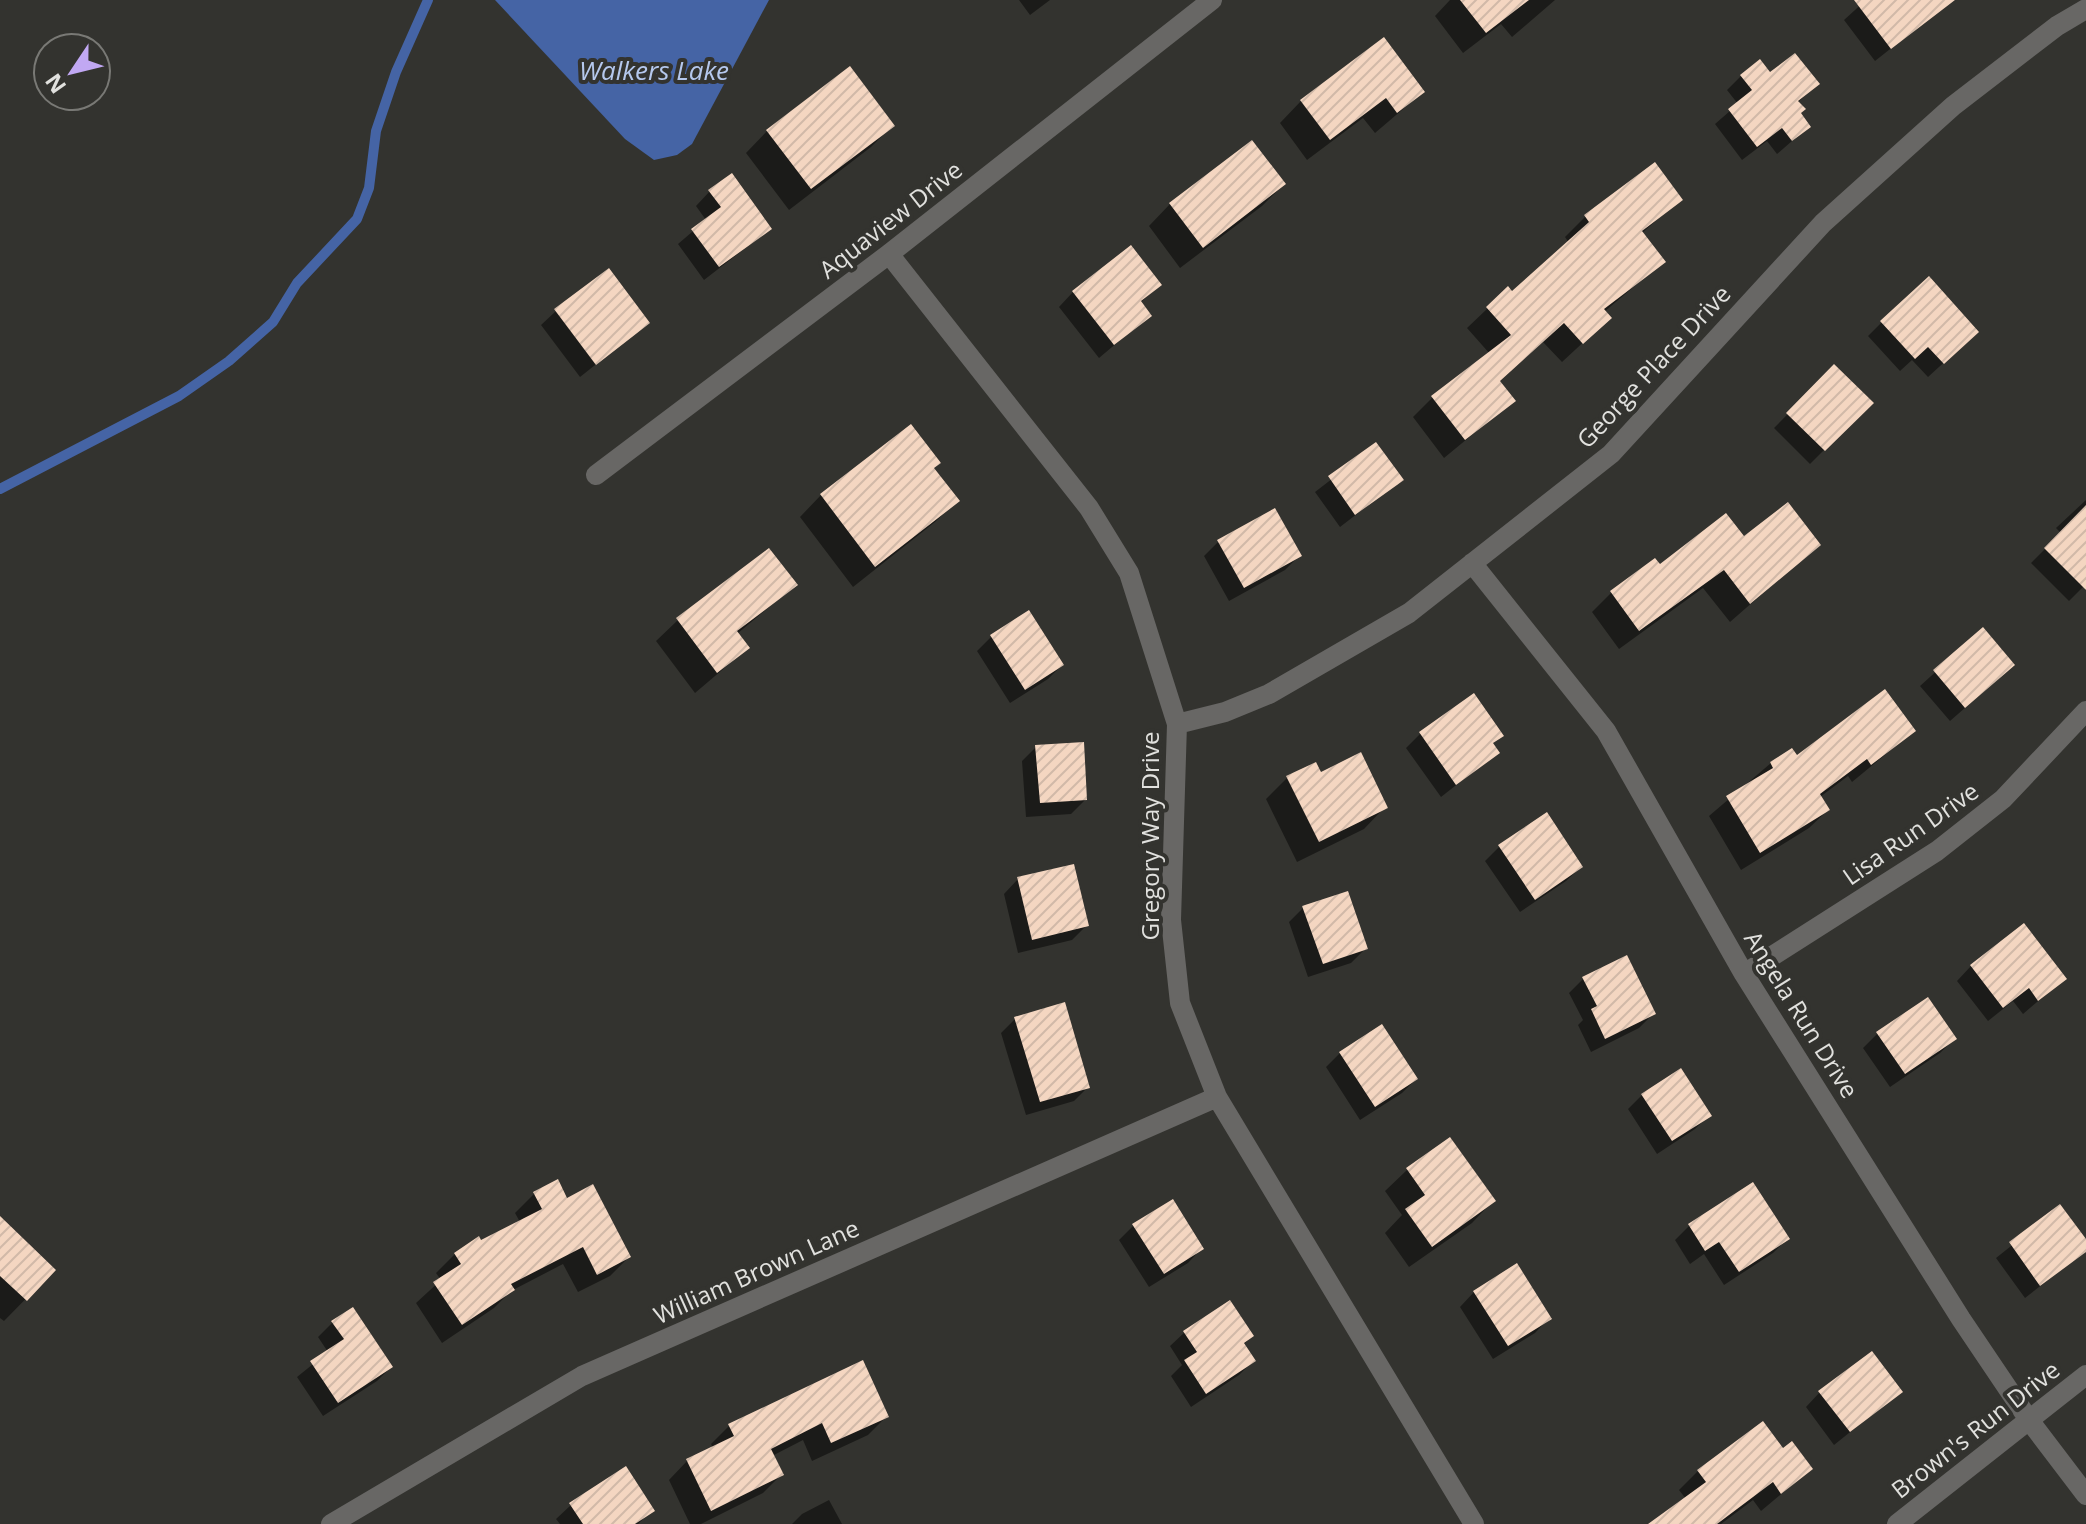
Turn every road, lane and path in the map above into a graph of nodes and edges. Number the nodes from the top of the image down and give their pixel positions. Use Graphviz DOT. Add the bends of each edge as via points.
graph roads {
  1 [pos="1212,0"];
  2 [pos="2086,9"];
  3 [pos="889,254"];
  4 [pos="596,475"];
  5 [pos="1472,563"];
  6 [pos="2086,711"];
  7 [pos="1177,724"];
  8 [pos="1744,974"];
  9 [pos="1217,1097"];
  10 [pos="2086,1375"];
  11 [pos="2029,1420"];
  12 [pos="2086,1495"];
  13 [pos="331,1524"];
  14 [pos="1474,1524"];
  15 [pos="1897,1524"];
  1 -- 3 [label="street, Aquaview Drive"];
  2 -- 5 [label="street, George Place Drive" via="1953,106 1823,223 1611,454"];
  3 -- 4 [label="street, Aquaview Drive"];
  3 -- 7 [label="street, Gregory Way Drive" via="1089,508 1129,573"];
  5 -- 7 [label="street, George Place Drive" via="1409,613 1269,694"];
  5 -- 8 [label="street, Angela Run Drive" via="1606,731"];
  6 -- 8 [label="street, Lisa Run Drive" via="2003,799 1937,851"];
  7 -- 9 [label="street, Gregory Way Drive" via="1171,920 1180,1003"];
  8 -- 11 [label="street, Angela Run Drive"];
  9 -- 13 [label="street, William Brown Lane" via="582,1376"];
  9 -- 14 [label="street, Gregory Way Drive"];
  10 -- 11 [label="street, Brown's Run Drive"];
  11 -- 12 [label="street, Angela Run Drive"];
  11 -- 15 [label="street, Brown's Run Drive"];
}
